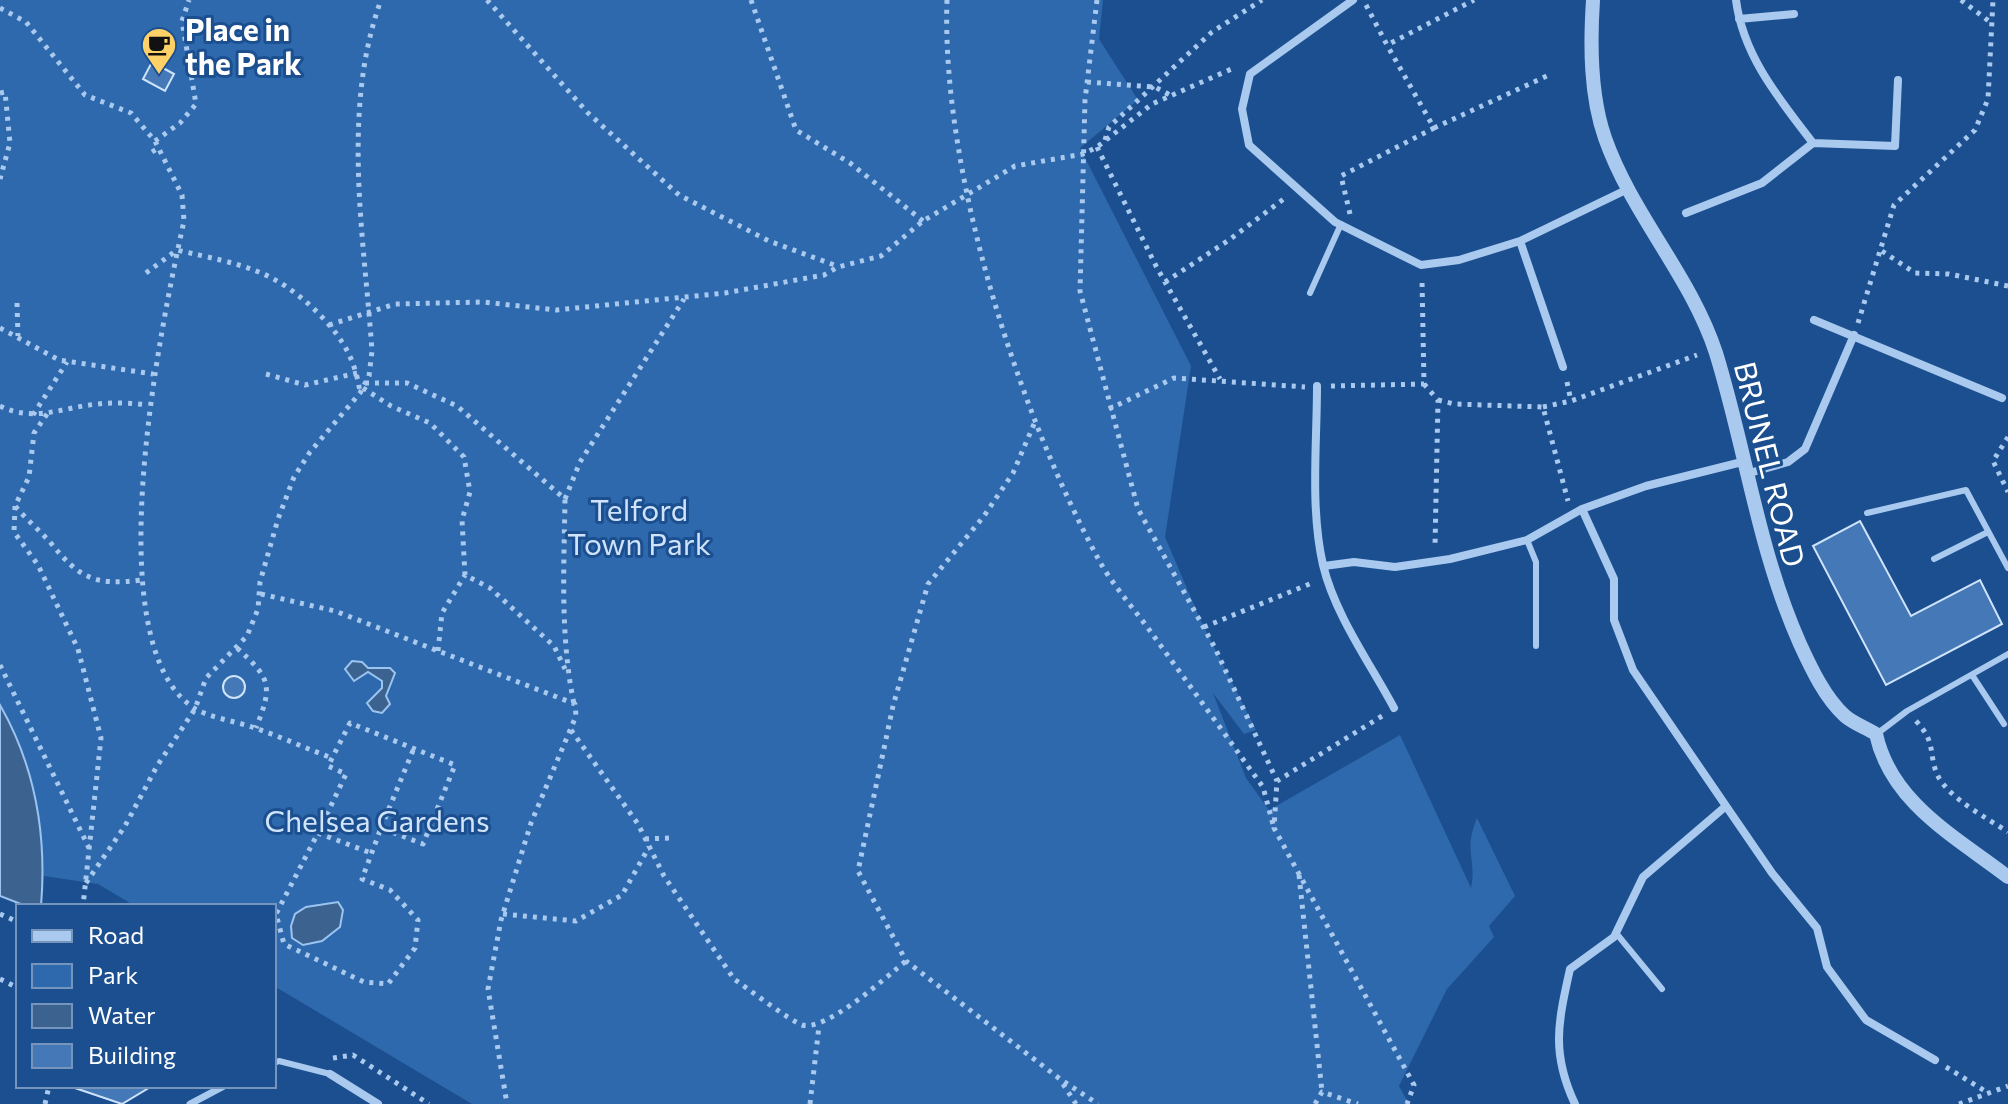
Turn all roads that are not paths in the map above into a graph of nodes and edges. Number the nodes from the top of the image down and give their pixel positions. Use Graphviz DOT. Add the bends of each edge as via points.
graph roads {
  1 [pos="1353,0"];
  2 [pos="1593,0"];
  3 [pos="1736,0"];
  4 [pos="1794,14"];
  5 [pos="1739,19"];
  6 [pos="1898,80"];
  7 [pos="1813,143"];
  8 [pos="1628,189"];
  9 [pos="1686,213"];
  10 [pos="1344,226"];
  11 [pos="1520,241"];
  12 [pos="1310,293"];
  13 [pos="1814,320"];
  14 [pos="1854,335"];
  15 [pos="1563,367"];
  16 [pos="1317,386"];
  17 [pos="2002,398"];
  18 [pos="1744,468"];
  19 [pos="1582,509"];
  20 [pos="1867,513"];
  21 [pos="1988,532"];
  22 [pos="1527,540"];
  23 [pos="1934,559"];
  24 [pos="1324,566"];
  25 [pos="2008,568"];
  26 [pos="1536,646"];
  27 [pos="2008,654"];
  28 [pos="1972,675"];
  29 [pos="1394,708"];
  30 [pos="2004,724"];
  31 [pos="1876,734"];
  32 [pos="1726,806"];
  33 [pos="2008,877"];
  34 [pos="1616,933"];
  35 [pos="1662,989"];
  36 [pos="1935,1060"];
  37 [pos="277,1062"];
  38 [pos="330,1074"];
  39 [pos="220,1088"];
  40 [pos="190,1104"];
  41 [pos="378,1104"];
  42 [pos="1575,1104"];
  1 -- 10 [label="street" via="1250,74 1242,109 1249,145"];
  2 -- 8 [label="street, BRUNEL ROAD" via="1594,89 1604,137"];
  3 -- 5 [label="street"];
  4 -- 5 [label="street"];
  5 -- 7 [label="street" via="1772,90"];
  6 -- 7 [label="street" via="1895,146"];
  7 -- 9 [label="street" via="1762,183"];
  8 -- 11 [label="street"];
  8 -- 18 [label="street, BRUNEL ROAD" via="1692,296 1714,348"];
  10 -- 11 [label="street" via="1421,265 1459,260"];
  10 -- 12 [label="lane"];
  11 -- 15 [label="street"];
  13 -- 14 [label="street"];
  14 -- 17 [label="street"];
  14 -- 18 [label="street" via="1805,449 1788,462"];
  16 -- 24 [label="street" via="1317,531"];
  18 -- 19 [label="street" via="1646,486"];
  18 -- 31 [label="street, BRUNEL ROAD" via="1778,596 1807,659 1845,716"];
  19 -- 22 [label="street"];
  19 -- 32 [label="street" via="1614,579 1614,620 1633,670"];
  20 -- 21 [label="lane" via="1966,490"];
  21 -- 23 [label="lane"];
  21 -- 25 [label="lane"];
  22 -- 24 [label="street" via="1395,567 1354,562"];
  22 -- 26 [label="lane" via="1536,562"];
  24 -- 29 [label="street"];
  27 -- 28 [label="lane"];
  28 -- 30 [label="lane"];
  28 -- 31 [label="lane"];
  31 -- 33 [label="street" via="1882,759 1900,790"];
  32 -- 34 [label="street" via="1643,877"];
  32 -- 36 [label="street" via="1817,928 1827,967 1866,1020"];
  34 -- 35 [label="lane"];
  34 -- 42 [label="street" via="1570,969 1560,1016 1560,1071"];
  37 -- 38 [label="lane"];
  38 -- 41 [label="street"];
  39 -- 40 [label="street"];
}
